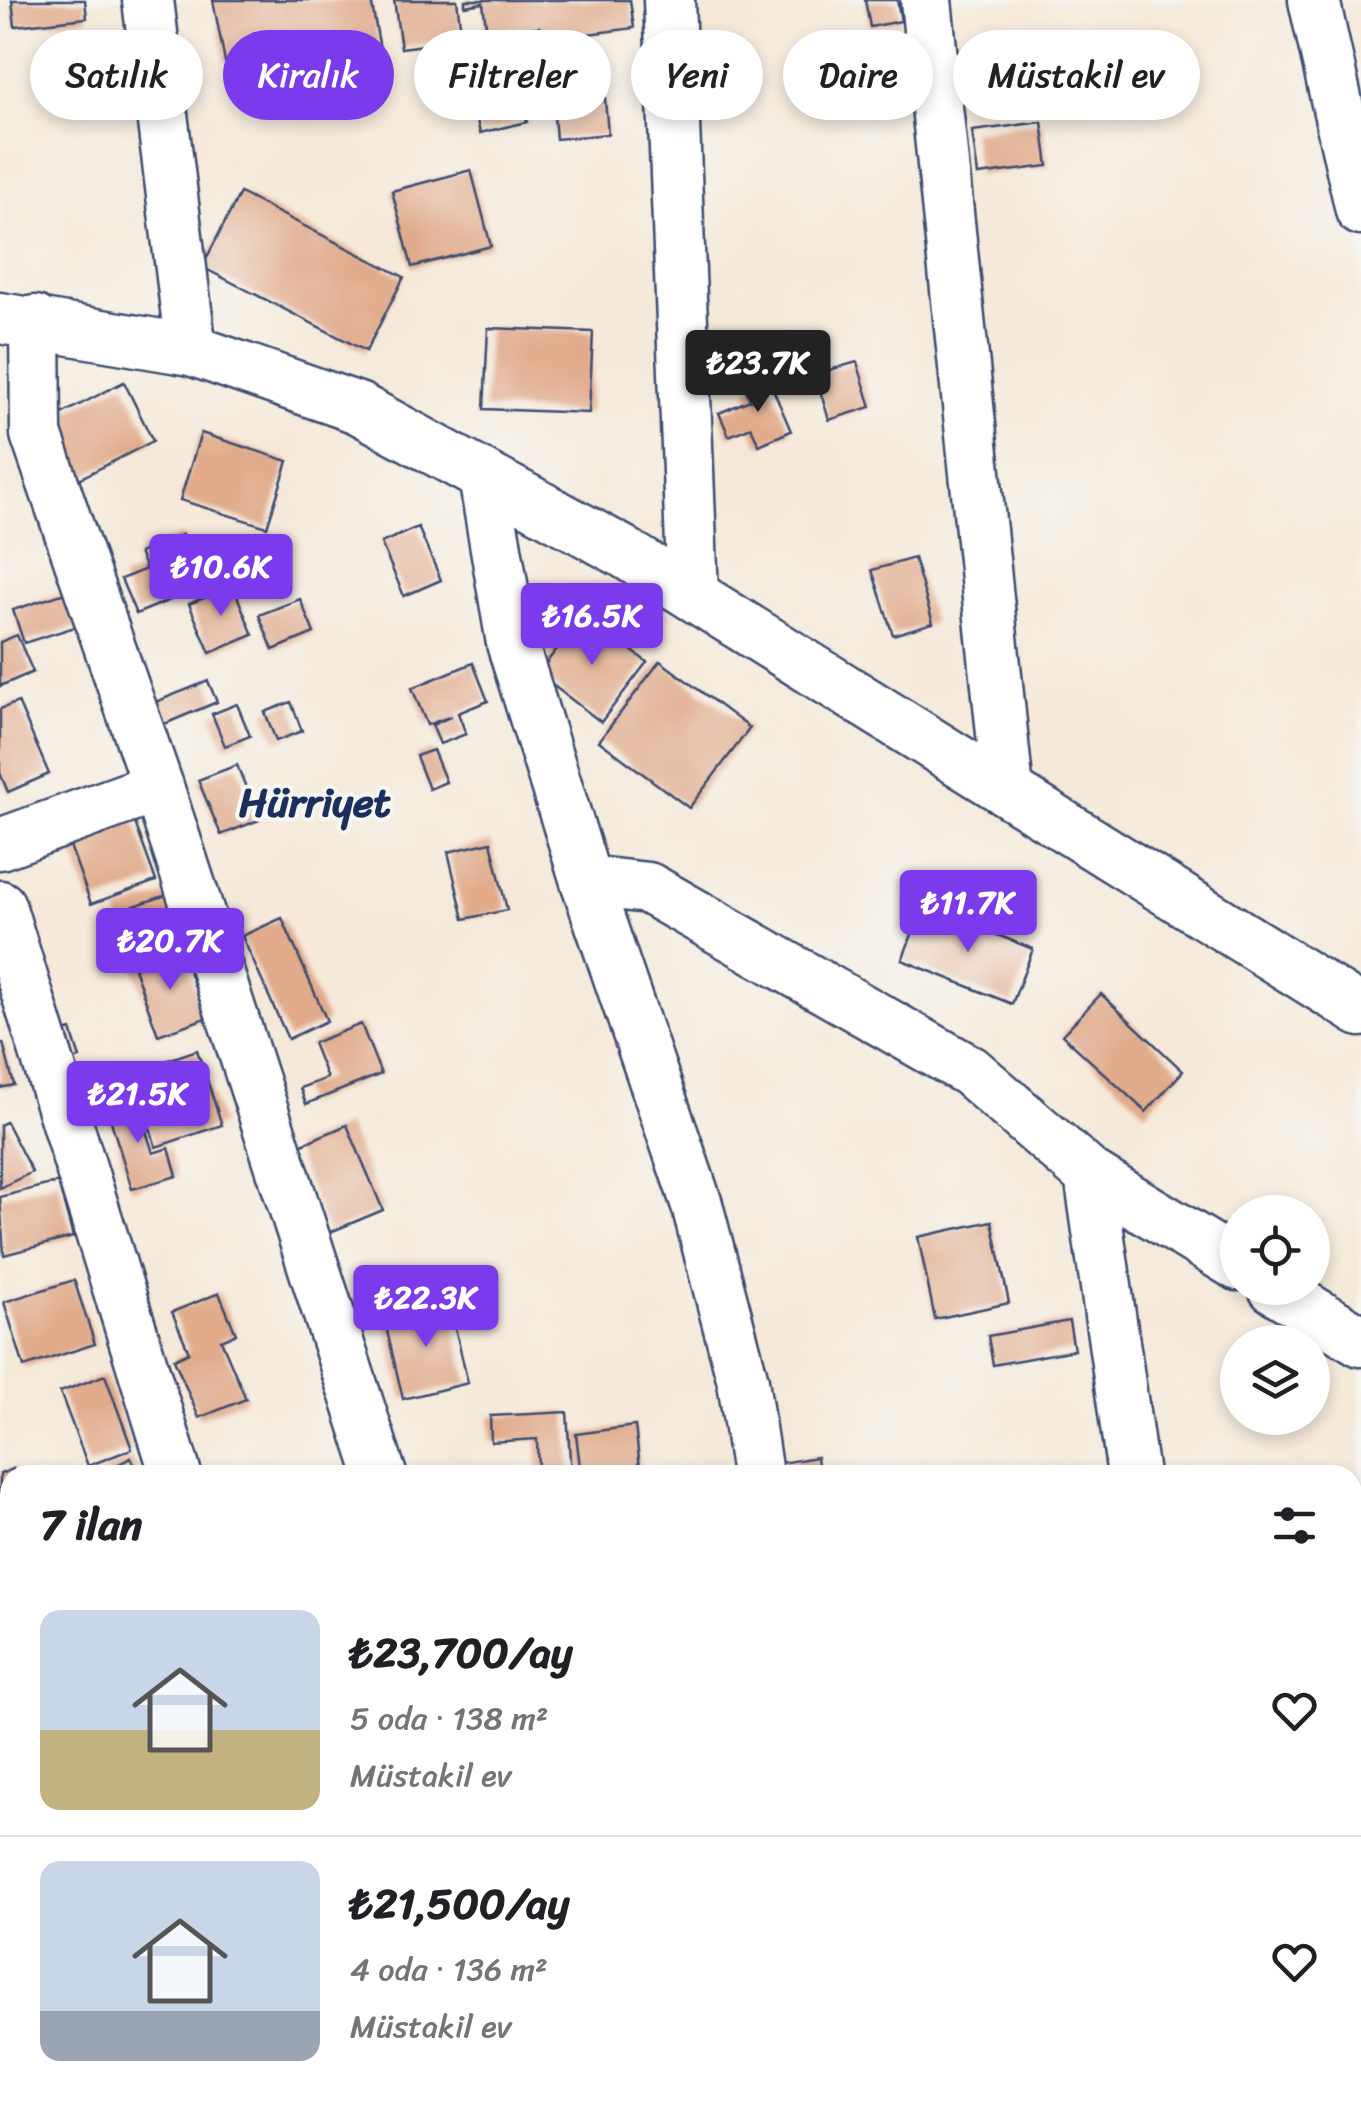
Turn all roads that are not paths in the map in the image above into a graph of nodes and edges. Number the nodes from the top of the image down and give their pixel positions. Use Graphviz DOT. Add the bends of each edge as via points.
graph roads {
  1 [pos="148,0"];
  2 [pos="669,0"];
  3 [pos="926,0"];
  4 [pos="1314,0"];
  5 [pos="1361,210"];
  6 [pos="18,320"];
  7 [pos="191,350"];
  8 [pos="484,476"];
  9 [pos="693,595"];
  10 [pos="158,788"];
  11 [pos="1008,791"];
  12 [pos="0,844"];
  13 [pos="586,880"];
  14 [pos="0,906"];
  15 [pos="1361,1011"];
  16 [pos="1090,1176"];
  17 [pos="1220,1255"];
  18 [pos="1302,1305"];
  19 [pos="1361,1341"];
  20 [pos="173,1465"];
  21 [pos="379,1465"];
  22 [pos="756,1465"];
  23 [pos="1132,1465"];
  1 -- 7 [label="street"];
  2 -- 9 [label="street"];
  3 -- 11 [label="street"];
  4 -- 5 [label="street"];
  6 -- 7 [label="street"];
  6 -- 10 [label="street" via="36,434"];
  7 -- 8 [label="street" via="358,408"];
  8 -- 9 [label="street"];
  8 -- 13 [label="street" via="512,643"];
  9 -- 11 [label="street"];
  10 -- 12 [label="street"];
  10 -- 21 [label="street"];
  11 -- 15 [label="street"];
  13 -- 16 [label="street" via="648,888 970,1071"];
  13 -- 22 [label="street" via="697,1204 743,1381"];
  14 -- 20 [label="street"];
  16 -- 17 [label="street"];
  16 -- 23 [label="street"];
  18 -- 19 [label="street"];
}
